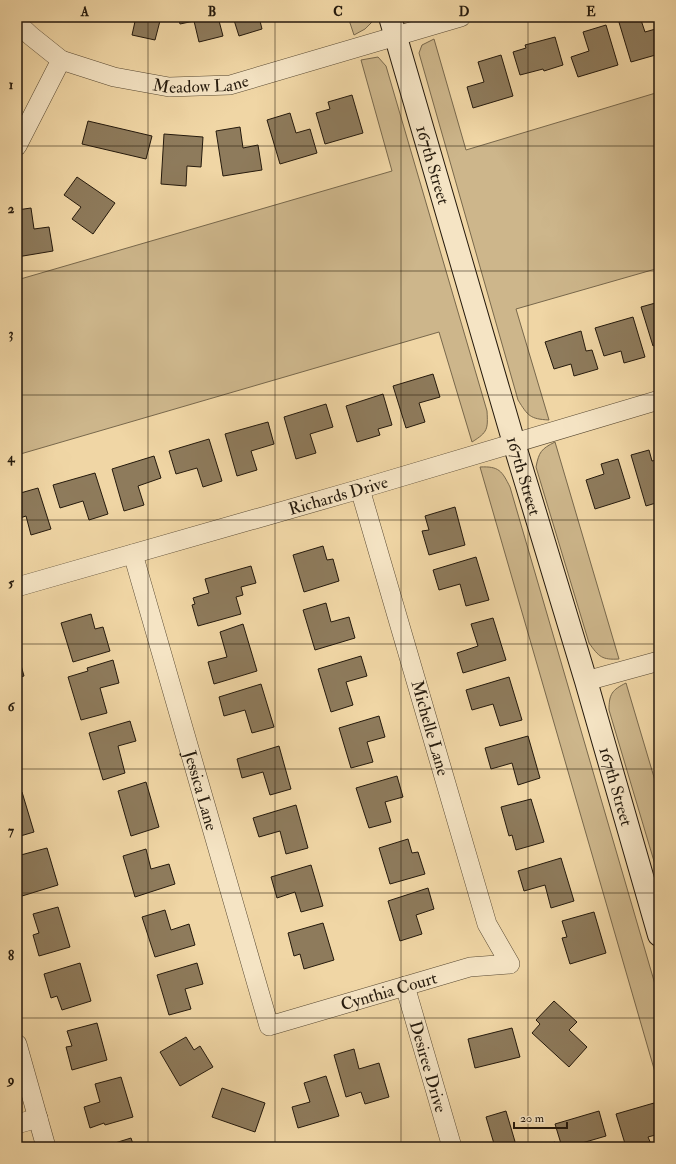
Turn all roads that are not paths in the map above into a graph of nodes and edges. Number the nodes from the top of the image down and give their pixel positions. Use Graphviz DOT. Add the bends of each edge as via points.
graph roads {
  1 [pos="461,17"];
  2 [pos="17,23"];
  3 [pos="392,27"];
  4 [pos="61,60"];
  5 [pos="17,146"];
  6 [pos="659,400"];
  7 [pos="514,443"];
  8 [pos="360,489"];
  9 [pos="133,554"];
  10 [pos="17,587"];
  11 [pos="659,661"];
  12 [pos="586,681"];
  13 [pos="658,929"];
  14 [pos="510,964"];
  15 [pos="405,986"];
  16 [pos="268,1026"];
  17 [pos="17,1044"];
  18 [pos="38,1118"];
  19 [pos="17,1124"];
  20 [pos="46,1147"];
  21 [pos="452,1147"];
  1 -- 3 [label="street, Meadow Lane"];
  2 -- 4 [label="street, Meadow Lane"];
  3 -- 4 [label="street, Meadow Lane" via="230,85 169,86 114,77"];
  3 -- 7 [label="street, 167th Street"];
  4 -- 5 [label="street"];
  6 -- 7 [label="street, Richards Drive"];
  7 -- 8 [label="street, Richards Drive"];
  7 -- 12 [label="street, 167th Street"];
  8 -- 9 [label="street, Richards Drive"];
  8 -- 14 [label="street, Michelle Lane" via="487,924"];
  9 -- 10 [label="street, Richards Drive"];
  9 -- 16 [label="street, Jessica Lane"];
  11 -- 12 [label="street"];
  12 -- 13 [label="street, 167th Street"];
  14 -- 15 [label="street, Cynthia Court" via="470,967"];
  15 -- 16 [label="street, Cynthia Court"];
  15 -- 21 [label="street, Desiree Drive"];
  17 -- 18 [label="street"];
  18 -- 19 [label="street"];
  18 -- 20 [label="street"];
}
